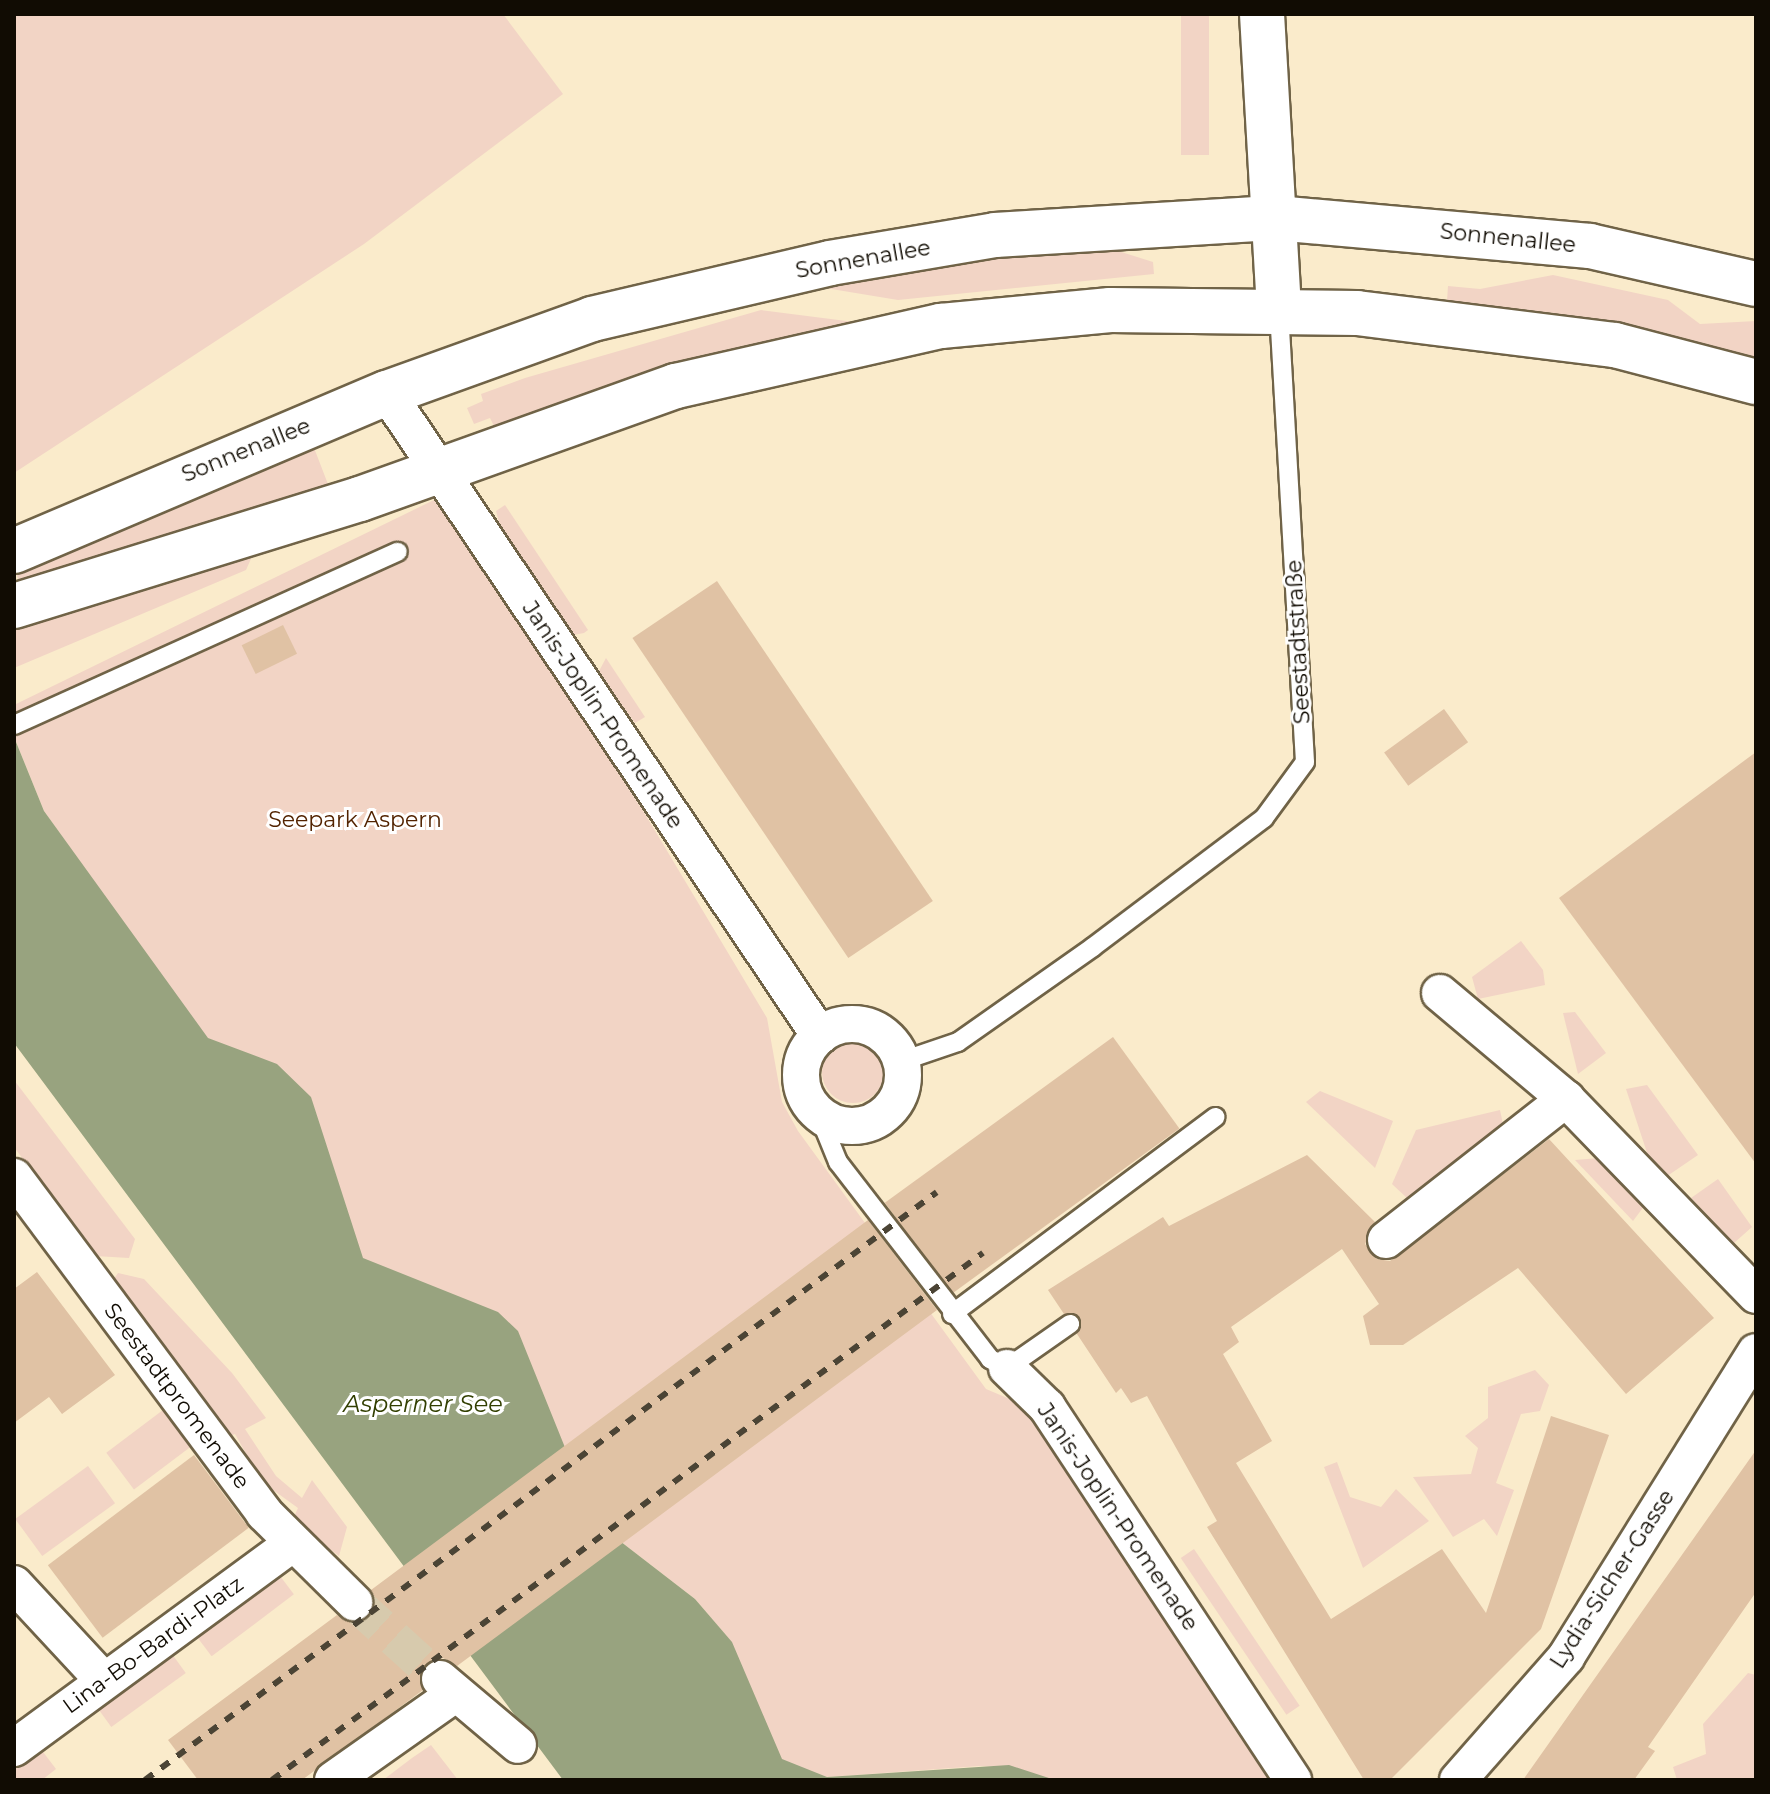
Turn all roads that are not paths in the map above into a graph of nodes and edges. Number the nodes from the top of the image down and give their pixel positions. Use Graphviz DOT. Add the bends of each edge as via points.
graph roads {
  1 [pos="1262,14"];
  2 [pos="1276,218"];
  3 [pos="1756,284"];
  4 [pos="1279,309"];
  5 [pos="1756,382"];
  6 [pos="387,393"];
  7 [pos="436,470"];
  8 [pos="14,551"];
  9 [pos="398,552"];
  10 [pos="14,606"];
  11 [pos="14,725"];
  12 [pos="1440,993"];
  13 [pos="820,1036"];
  14 [pos="902,1061"];
  15 [pos="1566,1099"];
  16 [pos="818,1113"];
  17 [pos="1215,1117"];
  18 [pos="14,1177"];
  19 [pos="1386,1240"];
  20 [pos="1756,1294"];
  21 [pos="952,1314"];
  22 [pos="1070,1324"];
  23 [pos="1756,1352"];
  24 [pos="1007,1368"];
  25 [pos="293,1543"];
  26 [pos="14,1584"];
  27 [pos="354,1602"];
  28 [pos="104,1681"];
  29 [pos="518,1745"];
  30 [pos="14,1748"];
  31 [pos="333,1780"];
  32 [pos="1293,1780"];
  33 [pos="1458,1780"];
  1 -- 2 [label="street, Seestadtstraße"];
  2 -- 3 [label="street, Sonnenallee" via="1590,246"];
  2 -- 4 [label="street, Seestadtstraße"];
  2 -- 6 [label="street, Sonnenallee" via="995,235 830,263 592,319"];
  4 -- 5 [label="street" via="1516,328"];
  4 -- 7 [label="street" via="1110,310 941,326 676,386"];
  4 -- 14 [label="lane, Seestadtstraße" via="1305,762 1264,818 1105,939 958,1042"];
  6 -- 7 [label="street, Janis-Joplin-Promenade"];
  6 -- 8 [label="street, Sonnenallee"];
  7 -- 10 [label="street"];
  7 -- 13 [label="street, Janis-Joplin-Promenade"];
  9 -- 11 [label="lane"];
  12 -- 15 [label="street"];
  13 -- 14 [label="street" via="835,1027 868,1026"];
  13 -- 16 [label="street" via="802,1074"];
  14 -- 16 [label="street" via="900,1094 880,1119 848,1126"];
  15 -- 19 [label="street"];
  15 -- 20 [label="street"];
  16 -- 21 [label="lane, Janis-Joplin-Promenade" via="838,1162"];
  17 -- 21 [label="lane"];
  18 -- 25 [label="street, Seestadtpromenade"];
  21 -- 24 [label="lane, Janis-Joplin-Promenade"];
  22 -- 24 [label="lane"];
  23 -- 33 [label="street, Lydia-Sicher-Gasse" via="1566,1657"];
  24 -- 32 [label="street, Janis-Joplin-Promenade" via="1047,1407"];
  25 -- 27 [label="street, Seestadtpromenade"];
  25 -- 28 [label="street, Lina-Bo-Bardi-Platz"];
  26 -- 28 [label="street"];
  28 -- 30 [label="street, Lina-Bo-Bardi-Platz"];
  29 -- 31 [label="street" via="447,1686"];
}
